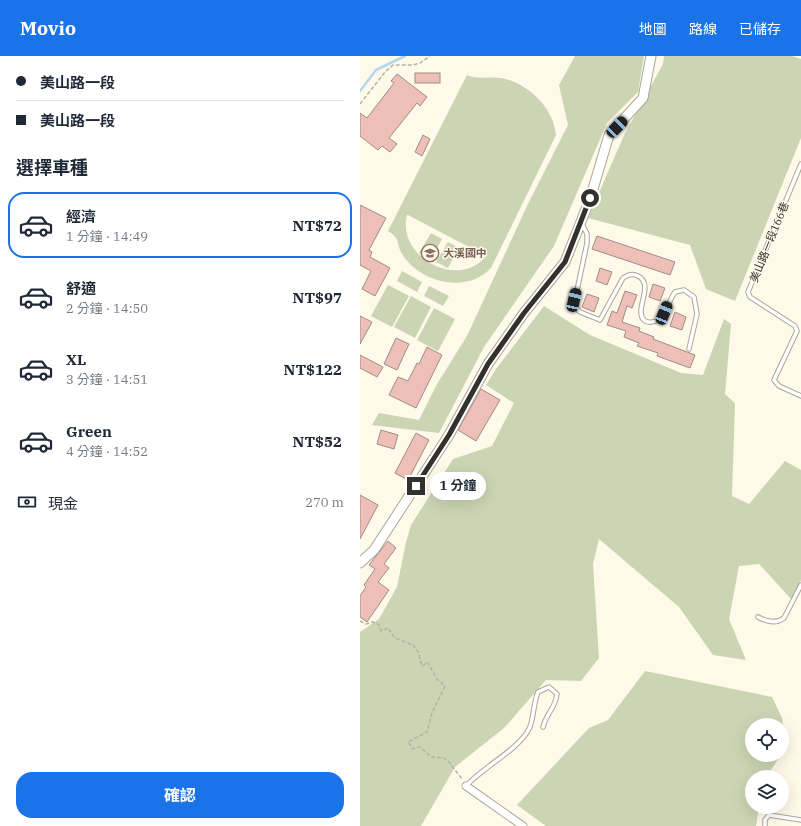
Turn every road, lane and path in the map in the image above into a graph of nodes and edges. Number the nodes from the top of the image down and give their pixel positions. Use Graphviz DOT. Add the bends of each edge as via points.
graph roads {
  1 [pos="430,56"];
  2 [pos="651,56"];
  3 [pos="360,104"];
  4 [pos="801,164"];
  5 [pos="581,222"];
  6 [pos="689,349"];
  7 [pos="801,396"];
  8 [pos="360,563"];
  9 [pos="801,585"];
  10 [pos="758,617"];
  11 [pos="360,620"];
  12 [pos="543,727"];
  13 [pos="466,786"];
  14 [pos="801,820"];
  15 [pos="523,826"];
  16 [pos="764,826"];
  1 -- 3 [label="path" via="413,65 393,65"];
  2 -- 5 [label="street" via="643,98 609,135"];
  4 -- 7 [label="lane, 美山路一段166巷" via="748,292 750,298 795,326 797,331 774,380 779,386"];
  5 -- 6 [label="lane" via="588,239 574,300 576,308 600,320 623,278 634,274 639,276 645,289 642,318 651,323 661,319 675,292 684,290 694,297 697,310"];
  5 -- 8 [label="street" via="565,262 488,364 445,441 374,550"];
  9 -- 10 [label="lane" via="780,621 764,621"];
  11 -- 13 [label="path" via="366,624 373,622 379,625 381,630 388,628 395,638 412,645 419,654 423,666 427,662 437,679 445,686 432,713 427,732 408,742 412,749 420,747 431,757 444,758 455,768"];
  12 -- 13 [label="lane" via="546,717 555,705 557,694 549,687 538,692 529,728 520,741"];
  13 -- 15 [label="street"];
  14 -- 16 [label="lane" via="769,815"];
}
